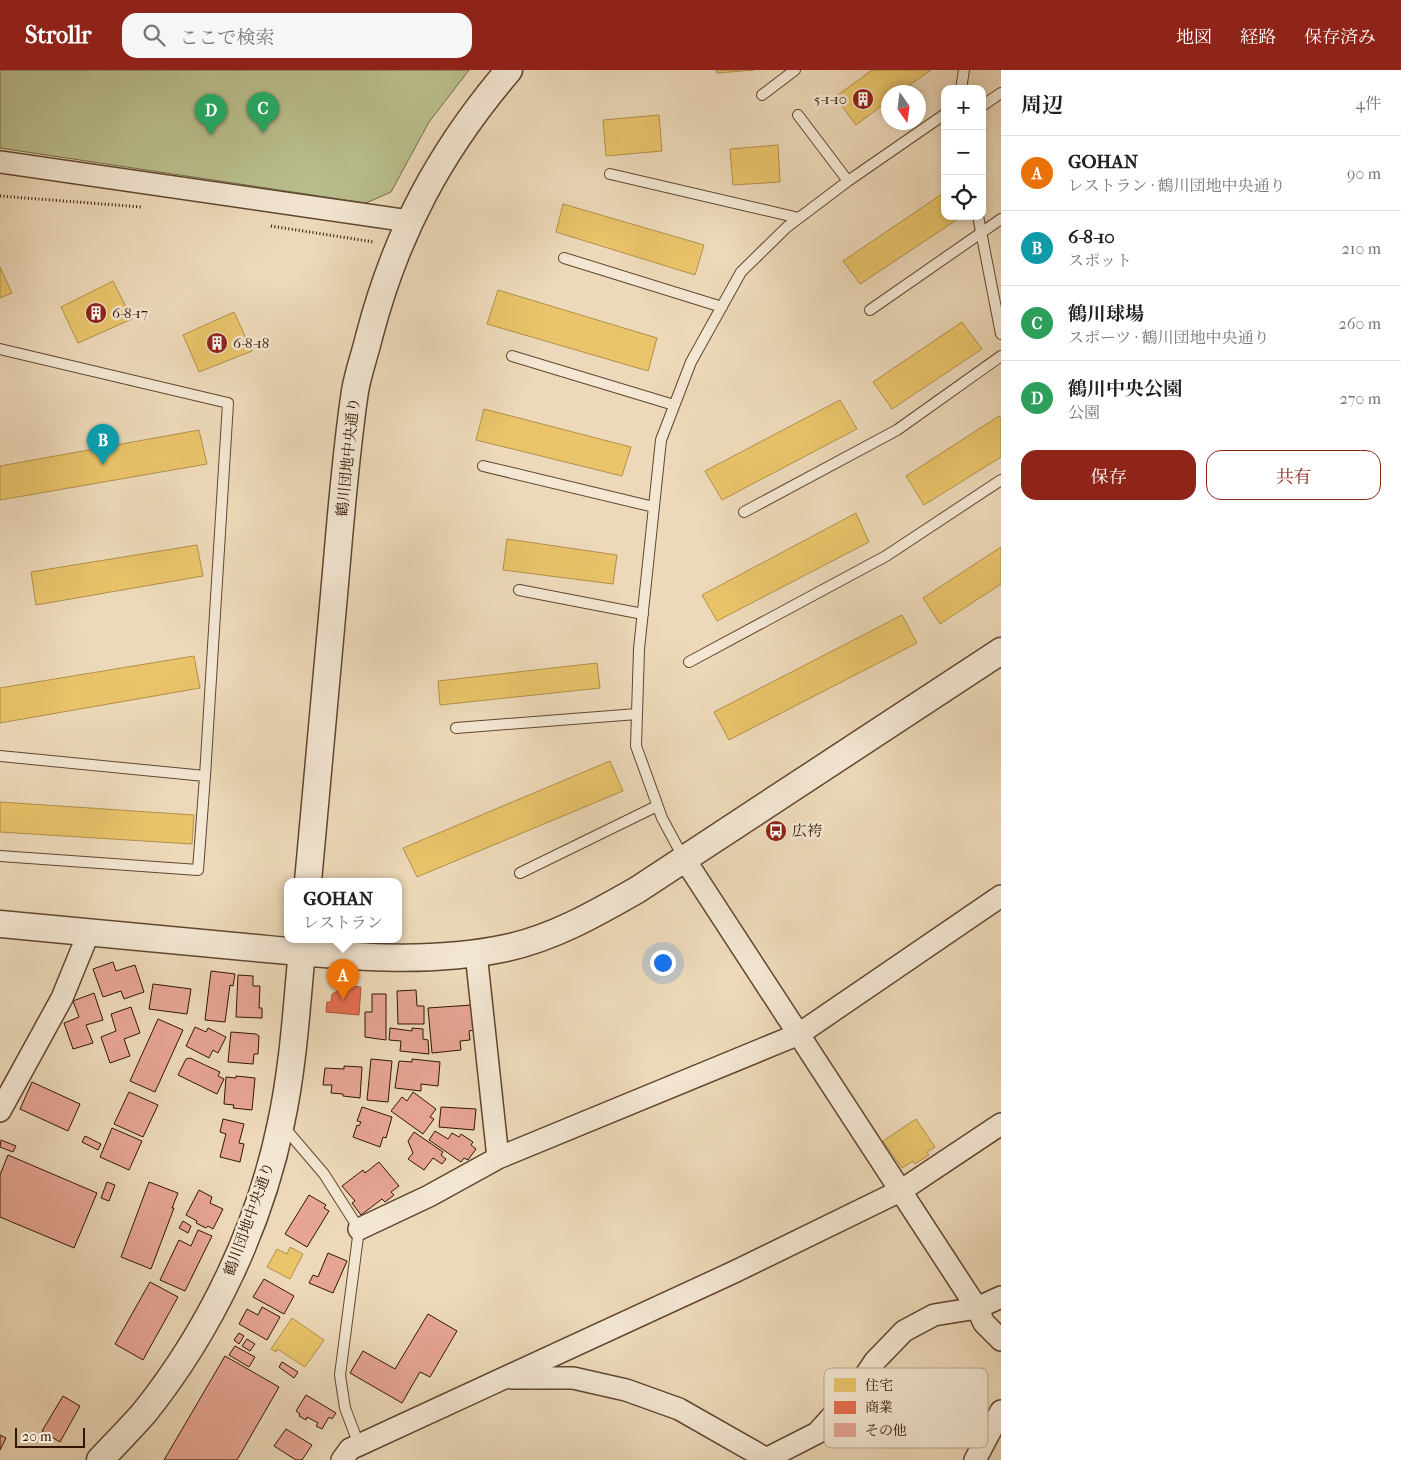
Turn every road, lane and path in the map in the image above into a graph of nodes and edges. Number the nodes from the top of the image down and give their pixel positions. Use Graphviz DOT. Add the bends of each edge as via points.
graph roads {
  1 [pos="509,70"];
  2 [pos="795,70"];
  3 [pos="964,70"];
  4 [pos="962,85"];
  5 [pos="1001,93"];
  6 [pos="762,95"];
  7 [pos="986,103"];
  8 [pos="798,115"];
  9 [pos="941,117"];
  10 [pos="0,162"];
  11 [pos="610,174"];
  12 [pos="848,181"];
  13 [pos="0,196"];
  14 [pos="150,208"];
  15 [pos="799,218"];
  16 [pos="1001,219"];
  17 [pos="979,220"];
  18 [pos="409,221"];
  19 [pos="267,225"];
  20 [pos="981,232"];
  21 [pos="374,242"];
  22 [pos="564,258"];
  23 [pos="722,307"];
  24 [pos="870,310"];
  25 [pos="1001,334"];
  26 [pos="0,350"];
  27 [pos="512,356"];
  28 [pos="1001,356"];
  29 [pos="674,405"];
  30 [pos="483,466"];
  31 [pos="1001,480"];
  32 [pos="654,507"];
  33 [pos="744,512"];
  34 [pos="519,590"];
  35 [pos="643,614"];
  36 [pos="1001,651"];
  37 [pos="689,662"];
  38 [pos="637,714"];
  39 [pos="456,728"];
  40 [pos="0,756"];
  41 [pos="205,776"];
  42 [pos="658,806"];
  43 [pos="0,856"];
  44 [pos="685,860"];
  45 [pos="520,873"];
  46 [pos="308,878"];
  47 [pos="1001,896"];
  48 [pos="0,924"];
  49 [pos="90,932"];
  50 [pos="302,946"];
  51 [pos="476,954"];
  52 [pos="799,1034"];
  53 [pos="0,1111"];
  54 [pos="281,1124"];
  55 [pos="1001,1124"];
  56 [pos="498,1158"];
  57 [pos="902,1190"];
  58 [pos="359,1230"];
  59 [pos="1001,1298"];
  60 [pos="977,1308"];
  61 [pos="1001,1340"];
  62 [pos="870,1368"];
  63 [pos="504,1378"];
  64 [pos="1001,1411"];
  65 [pos="824,1425"];
  66 [pos="988,1439"];
  67 [pos="359,1444"];
  68 [pos="765,1459"];
  69 [pos="100,1460"];
  70 [pos="342,1460"];
  1 -- 18 [label="street, 鶴川団地中央通り" via="459,135"];
  2 -- 6 [label="lane"];
  3 -- 4 [label="lane"];
  5 -- 7 [label="lane"];
  8 -- 12 [label="lane"];
  9 -- 12 [label="lane"];
  10 -- 18 [label="street"];
  11 -- 15 [label="lane"];
  12 -- 15 [label="lane"];
  13 -- 14 [label="path"];
  15 -- 23 [label="lane" via="741,272"];
  16 -- 20 [label="lane"];
  17 -- 20 [label="lane"];
  18 -- 46 [label="street, 鶴川団地中央通り" via="377,306 356,388"];
  19 -- 21 [label="path"];
  20 -- 24 [label="lane"];
  20 -- 25 [label="lane"];
  22 -- 23 [label="lane"];
  23 -- 29 [label="lane" via="690,362"];
  26 -- 41 [label="lane" via="228,403"];
  27 -- 29 [label="lane"];
  28 -- 33 [label="lane" via="897,430"];
  29 -- 32 [label="lane" via="661,440"];
  30 -- 32 [label="lane"];
  31 -- 37 [label="lane" via="886,556"];
  32 -- 35 [label="lane"];
  34 -- 35 [label="lane"];
  35 -- 38 [label="lane"];
  36 -- 44 [label="street"];
  38 -- 39 [label="lane"];
  38 -- 42 [label="lane" via="636,746"];
  40 -- 41 [label="lane"];
  41 -- 43 [label="lane" via="198,870"];
  42 -- 44 [label="lane"];
  42 -- 45 [label="lane"];
  44 -- 51 [label="street" via="588,918 508,948"];
  44 -- 52 [label="street"];
  47 -- 52 [label="street"];
  48 -- 49 [label="street"];
  49 -- 50 [label="street"];
  49 -- 53 [label="street" via="62,998"];
  50 -- 51 [label="street" via="424,958"];
  50 -- 54 [label="street, 鶴川団地中央通り" via="291,1061"];
  51 -- 56 [label="street"];
  52 -- 56 [label="street"];
  52 -- 57 [label="street"];
  54 -- 58 [label="lane" via="324,1174"];
  54 -- 69 [label="street, 鶴川団地中央通り" via="259,1201 224,1286 204,1324 177,1368 143,1413"];
  55 -- 57 [label="street"];
  56 -- 58 [label="street"];
  57 -- 60 [label="street"];
  57 -- 63 [label="street"];
  58 -- 67 [label="lane" via="340,1375 346,1408"];
  59 -- 60 [label="street"];
  60 -- 61 [label="street" via="984,1323"];
  60 -- 62 [label="street" via="934,1316 904,1331"];
  63 -- 67 [label="street"];
  63 -- 68 [label="street" via="573,1378 626,1390 679,1409"];
  64 -- 66 [label="street"];
  65 -- 68 [label="street" via="817,1433"];
  67 -- 70 [label="street" via="350,1449"];
}
